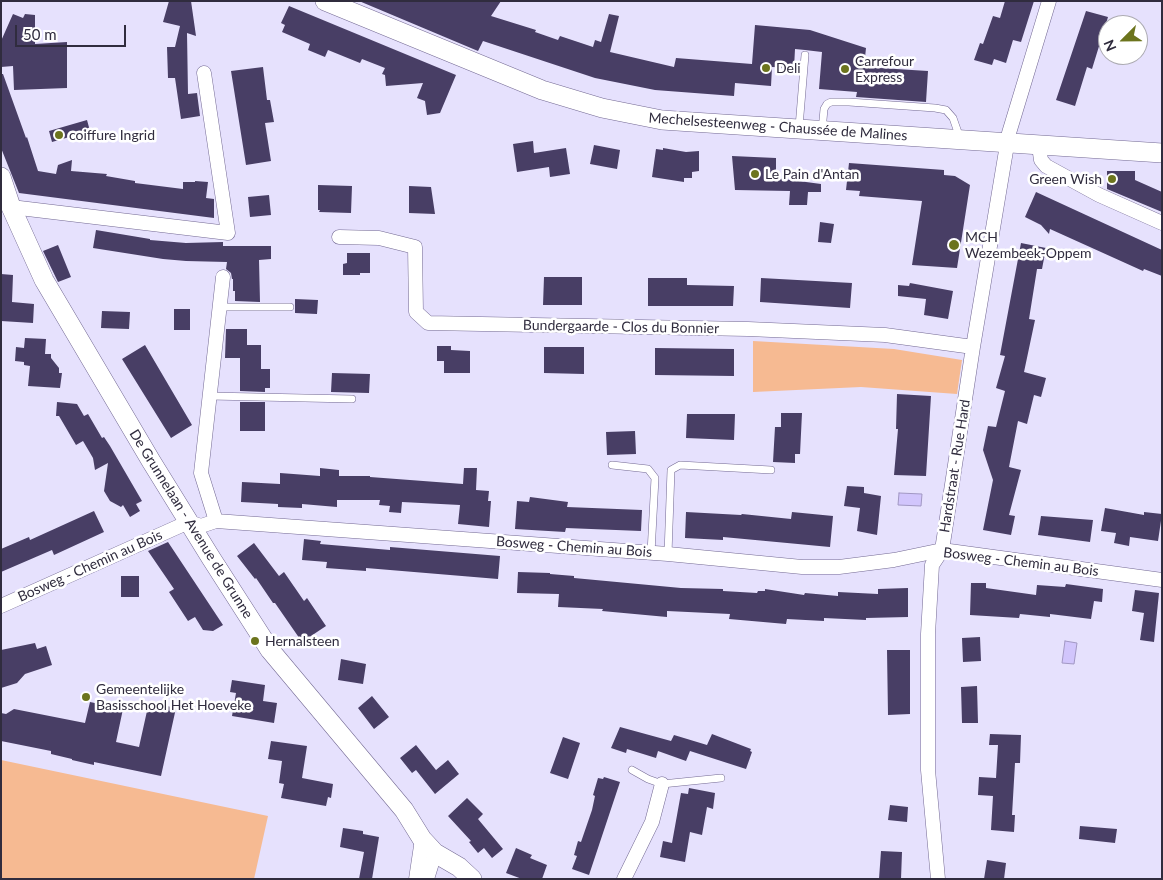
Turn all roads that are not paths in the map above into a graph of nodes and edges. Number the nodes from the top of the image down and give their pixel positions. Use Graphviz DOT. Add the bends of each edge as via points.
graph roads {
  1 [pos="325,1"];
  2 [pos="1049,1"];
  3 [pos="805,55"];
  4 [pos="204,73"];
  5 [pos="799,130"];
  6 [pos="822,132"];
  7 [pos="960,140"];
  8 [pos="1007,144"];
  9 [pos="1039,146"];
  10 [pos="1162,153"];
  11 [pos="1,178"];
  12 [pos="12,207"];
  13 [pos="1162,222"];
  14 [pos="339,237"];
  15 [pos="223,277"];
  16 [pos="220,307"];
  17 [pos="290,307"];
  18 [pos="973,347"];
  19 [pos="210,396"];
  20 [pos="352,399"];
  21 [pos="612,464"];
  22 [pos="771,470"];
  23 [pos="216,521"];
  24 [pos="189,522"];
  25 [pos="942,550"];
  26 [pos="651,553"];
  27 [pos="668,554"];
  28 [pos="1162,580"];
  29 [pos="1,606"];
  30 [pos="632,770"];
  31 [pos="721,778"];
  32 [pos="662,784"];
  33 [pos="422,839"];
  34 [pos="435,853"];
  35 [pos="416,879"];
  36 [pos="427,879"];
  37 [pos="472,879"];
  38 [pos="624,879"];
  39 [pos="938,879"];
  1 -- 5 [label="main road, Mechelsesteenweg - Chaussée de Malines" via="516,81 602,108 662,120"];
  2 -- 8 [label="street, Hardstraat - Rue Hard"];
  3 -- 5 [label="lane"];
  4 -- 12 [label="street" via="228,233"];
  5 -- 6 [label="main road, Mechelsesteenweg - Chaussée de Malines"];
  6 -- 7 [label="main road, Mechelsesteenweg - Chaussée de Malines"];
  6 -- 7 [label="lane" via="825,106 831,102 849,102 946,110 953,118"];
  7 -- 8 [label="main road, Mechelsesteenweg - Chaussée de Malines"];
  8 -- 9 [label="main road, Mechelsesteenweg - Chaussée de Malines"];
  8 -- 18 [label="street, Hardstraat - Rue Hard"];
  9 -- 10 [label="main road, Mechelsesteenweg - Chaussée de Malines"];
  9 -- 13 [label="street" via="1041,160 1046,166 1099,195"];
  11 -- 12 [label="main road, De Grunnelaan - Avenue de Grunne"];
  12 -- 24 [label="main road, De Grunnelaan - Avenue de Grunne" via="44,280"];
  14 -- 18 [label="street, Bundergaarde - Clos du Bonnier" via="379,238 415,247 416,312 428,324 748,329 884,335"];
  15 -- 16 [label="street"];
  16 -- 17 [label="lane"];
  16 -- 19 [label="street"];
  18 -- 25 [label="street, Hardstraat - Rue Hard"];
  19 -- 20 [label="lane"];
  19 -- 23 [label="street" via="200,473"];
  21 -- 26 [label="lane" via="648,469 655,478"];
  22 -- 27 [label="lane" via="680,465 671,470"];
  23 -- 24 [label="street, Bosweg - Chemin au Bois" via="201,526"];
  23 -- 26 [label="street, Bosweg - Chemin au Bois"];
  24 -- 29 [label="street, Bosweg - Chemin au Bois"];
  24 -- 33 [label="main road, De Grunnelaan - Avenue de Grunne" via="270,650 404,810"];
  25 -- 27 [label="street, Bosweg - Chemin au Bois" via="894,560 820,567"];
  25 -- 28 [label="street, Bosweg - Chemin au Bois"];
  25 -- 39 [label="street, Hardstraat - Rue Hard" via="932,565 928,634 928,770"];
  26 -- 27 [label="street, Bosweg - Chemin au Bois"];
  30 -- 32 [label="lane"];
  31 -- 32 [label="lane"];
  32 -- 38 [label="street" via="652,822"];
  33 -- 34 [label="main road, De Grunnelaan - Avenue de Grunne"];
  33 -- 35 [label="street"];
  34 -- 36 [label="street"];
  34 -- 37 [label="main road, De Grunnelaan - Avenue de Grunne"];
}
